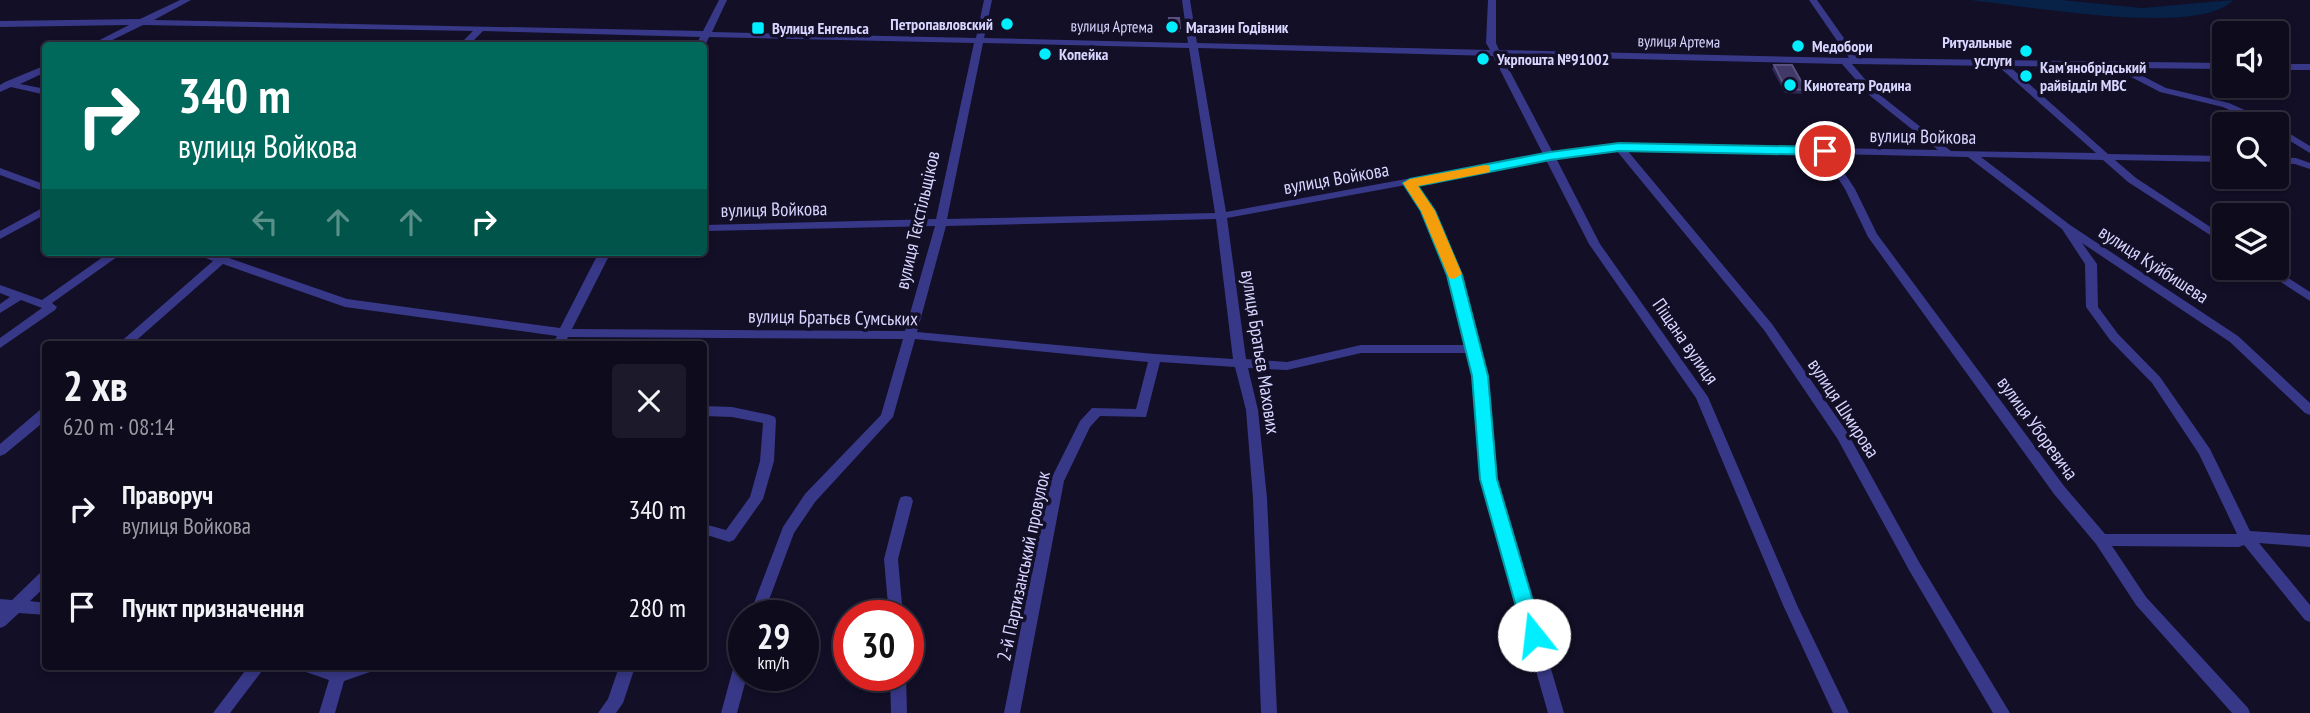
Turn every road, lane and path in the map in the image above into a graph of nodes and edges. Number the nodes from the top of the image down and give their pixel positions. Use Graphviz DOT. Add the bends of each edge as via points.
graph roads {
  1 [pos="187,0"];
  2 [pos="723,0"];
  3 [pos="988,0"];
  4 [pos="1186,0"];
  5 [pos="1492,0"];
  6 [pos="1813,0"];
  7 [pos="143,22"];
  8 [pos="0,24"];
  9 [pos="480,29"];
  10 [pos="706,33"];
  11 [pos="978,40"];
  12 [pos="100,42"];
  13 [pos="466,42"];
  14 [pos="702,42"];
  15 [pos="1194,44"];
  16 [pos="1497,52"];
  17 [pos="1850,61"];
  18 [pos="2112,63"];
  19 [pos="2001,64"];
  20 [pos="2212,65"];
  21 [pos="2289,67"];
  22 [pos="2310,67"];
  23 [pos="42,70"];
  24 [pos="0,82"];
  25 [pos="11,84"];
  26 [pos="0,89"];
  27 [pos="42,91"];
  28 [pos="2241,112"];
  29 [pos="2289,137"];
  30 [pos="1619,147"];
  31 [pos="2310,150"];
  32 [pos="1825,151"];
  33 [pos="1949,154"];
  34 [pos="1972,155"];
  35 [pos="2101,155"];
  36 [pos="1550,156"];
  37 [pos="2212,159"];
  38 [pos="2289,161"];
  39 [pos="2310,166"];
  40 [pos="0,171"];
  41 [pos="1410,183"];
  42 [pos="42,187"];
  43 [pos="42,211"];
  44 [pos="1221,216"];
  45 [pos="940,223"];
  46 [pos="2066,227"];
  47 [pos="707,228"];
  48 [pos="2212,233"];
  49 [pos="0,236"];
  50 [pos="112,256"];
  51 [pos="225,256"];
  52 [pos="603,256"];
  53 [pos="2284,280"];
  54 [pos="0,289"];
  55 [pos="22,295"];
  56 [pos="2310,297"];
  57 [pos="45,303"];
  58 [pos="0,309"];
  59 [pos="910,335"];
  60 [pos="561,339"];
  61 [pos="128,341"];
  62 [pos="0,344"];
  63 [pos="1472,349"];
  64 [pos="1155,358"];
  65 [pos="1240,362"];
  66 [pos="2310,410"];
  67 [pos="707,411"];
  68 [pos="42,415"];
  69 [pos="0,451"];
  70 [pos="906,501"];
  71 [pos="707,530"];
  72 [pos="2245,536"];
  73 [pos="2101,540"];
  74 [pos="2310,541"];
  75 [pos="42,579"];
  76 [pos="762,600"];
  77 [pos="895,600"];
  78 [pos="8,606"];
  79 [pos="42,609"];
  80 [pos="2310,616"];
  81 [pos="0,622"];
  82 [pos="255,670"];
  83 [pos="319,670"];
  84 [pos="357,670"];
  85 [pos="627,670"];
  86 [pos="338,677"];
  87 [pos="735,691"];
  88 [pos="898,691"];
  89 [pos="221,713"];
  90 [pos="327,713"];
  91 [pos="606,713"];
  92 [pos="729,713"];
  93 [pos="899,713"];
  94 [pos="1012,713"];
  95 [pos="1269,713"];
  96 [pos="1556,713"];
  97 [pos="1842,713"];
  98 [pos="2002,713"];
  99 [pos="2242,713"];
  1 -- 7 [label="street"];
  2 -- 10 [label="street"];
  3 -- 11 [label="street, вулиця Тєкстільщіков"];
  4 -- 15 [label="street, вулиця Братьєв Махових"];
  5 -- 16 [label="street, Піщана вулиця" via="1491,43"];
  6 -- 17 [label="street"];
  7 -- 8 [label="street, вулиця Артема"];
  7 -- 9 [label="street, вулиця Артема"];
  7 -- 12 [label="street"];
  9 -- 10 [label="street, вулиця Артема"];
  9 -- 13 [label="street"];
  10 -- 11 [label="street, вулиця Артема"];
  10 -- 14 [label="street"];
  11 -- 15 [label="street, вулиця Артема"];
  11 -- 45 [label="street, вулиця Тєкстільщіков"];
  15 -- 16 [label="street, вулиця Артема"];
  15 -- 44 [label="street, вулиця Братьєв Махових"];
  16 -- 17 [label="street, вулиця Артема"];
  16 -- 36 [label="street, Піщана вулиця"];
  17 -- 19 [label="street, вулиця Артема"];
  17 -- 33 [label="street" via="1872,93"];
  18 -- 19 [label="street, вулиця Артема"];
  18 -- 20 [label="street, вулиця Артема"];
  18 -- 28 [label="street" via="2163,90"];
  19 -- 35 [label="street"];
  21 -- 22 [label="street"];
  23 -- 25 [label="street"];
  24 -- 25 [label="street"];
  25 -- 26 [label="street"];
  25 -- 27 [label="street"];
  29 -- 31 [label="street"];
  30 -- 32 [label="street, вулиця Войкова"];
  30 -- 36 [label="street, вулиця Войкова"];
  30 -- 98 [label="street, вулиця Шмирова" via="1768,327 1842,435"];
  32 -- 33 [label="street, вулиця Войкова"];
  32 -- 73 [label="street, вулиця Уборевича" via="1872,235 2059,490"];
  33 -- 34 [label="street, вулиця Войкова"];
  34 -- 35 [label="street, вулиця Войкова"];
  34 -- 46 [label="street, вулиця Куйбишева"];
  35 -- 37 [label="street, вулиця Войкова"];
  35 -- 48 [label="street"];
  36 -- 41 [label="street, вулиця Войкова"];
  36 -- 97 [label="street, Піщана вулиця" via="1595,244 1702,397 1790,606"];
  38 -- 39 [label="street"];
  40 -- 42 [label="street"];
  41 -- 44 [label="street, вулиця Войкова"];
  41 -- 63 [label="street" via="1428,211 1455,275"];
  43 -- 49 [label="street"];
  44 -- 45 [label="street, вулиця Войкова"];
  44 -- 65 [label="street, вулиця Братьєв Махових"];
  45 -- 47 [label="street, вулиця Войкова"];
  45 -- 59 [label="street, вулиця Тєкстільщіков"];
  46 -- 66 [label="street, вулиця Куйбишева" via="2234,339"];
  46 -- 72 [label="street" via="2091,264 2092,307 2113,337 2156,380 2205,452"];
  50 -- 57 [label="street"];
  51 -- 60 [label="street, вулиця Братьєв Сумських" via="345,303"];
  51 -- 61 [label="street"];
  52 -- 60 [label="street"];
  53 -- 56 [label="street"];
  54 -- 55 [label="street"];
  55 -- 57 [label="street"];
  55 -- 58 [label="street"];
  57 -- 62 [label="street" via="51,307"];
  59 -- 60 [label="street, вулиця Братьєв Сумських"];
  59 -- 64 [label="street, вулиця Братьєв Сумських"];
  59 -- 76 [label="street, вулиця Тєкстільщіков" via="887,417 810,498 788,531"];
  63 -- 65 [label="street, вулиця Братьєв Сумських" via="1362,349 1287,366"];
  63 -- 96 [label="street" via="1480,376 1489,479"];
  64 -- 65 [label="street, вулиця Братьєв Сумських"];
  64 -- 94 [label="street, 2-й Партизанський провулок" via="1141,414 1097,411 1085,424 1057,481"];
  65 -- 95 [label="street, вулиця Братьєв Махових" via="1252,410 1260,498"];
  67 -- 71 [label="street" via="771,420 767,461 756,499 729,536"];
  68 -- 69 [label="street"];
  70 -- 77 [label="street" via="891,559"];
  72 -- 73 [label="street" via="2239,541"];
  72 -- 74 [label="street"];
  72 -- 80 [label="street"];
  73 -- 99 [label="street, вулиця Уборевича" via="2141,601"];
  75 -- 78 [label="street"];
  78 -- 79 [label="street"];
  78 -- 81 [label="street"];
  82 -- 89 [label="street"];
  83 -- 86 [label="street"];
  84 -- 86 [label="street"];
  85 -- 91 [label="street" via="615,703"];
  86 -- 90 [label="street"];
  87 -- 92 [label="street"];
  88 -- 93 [label="street"];
}
